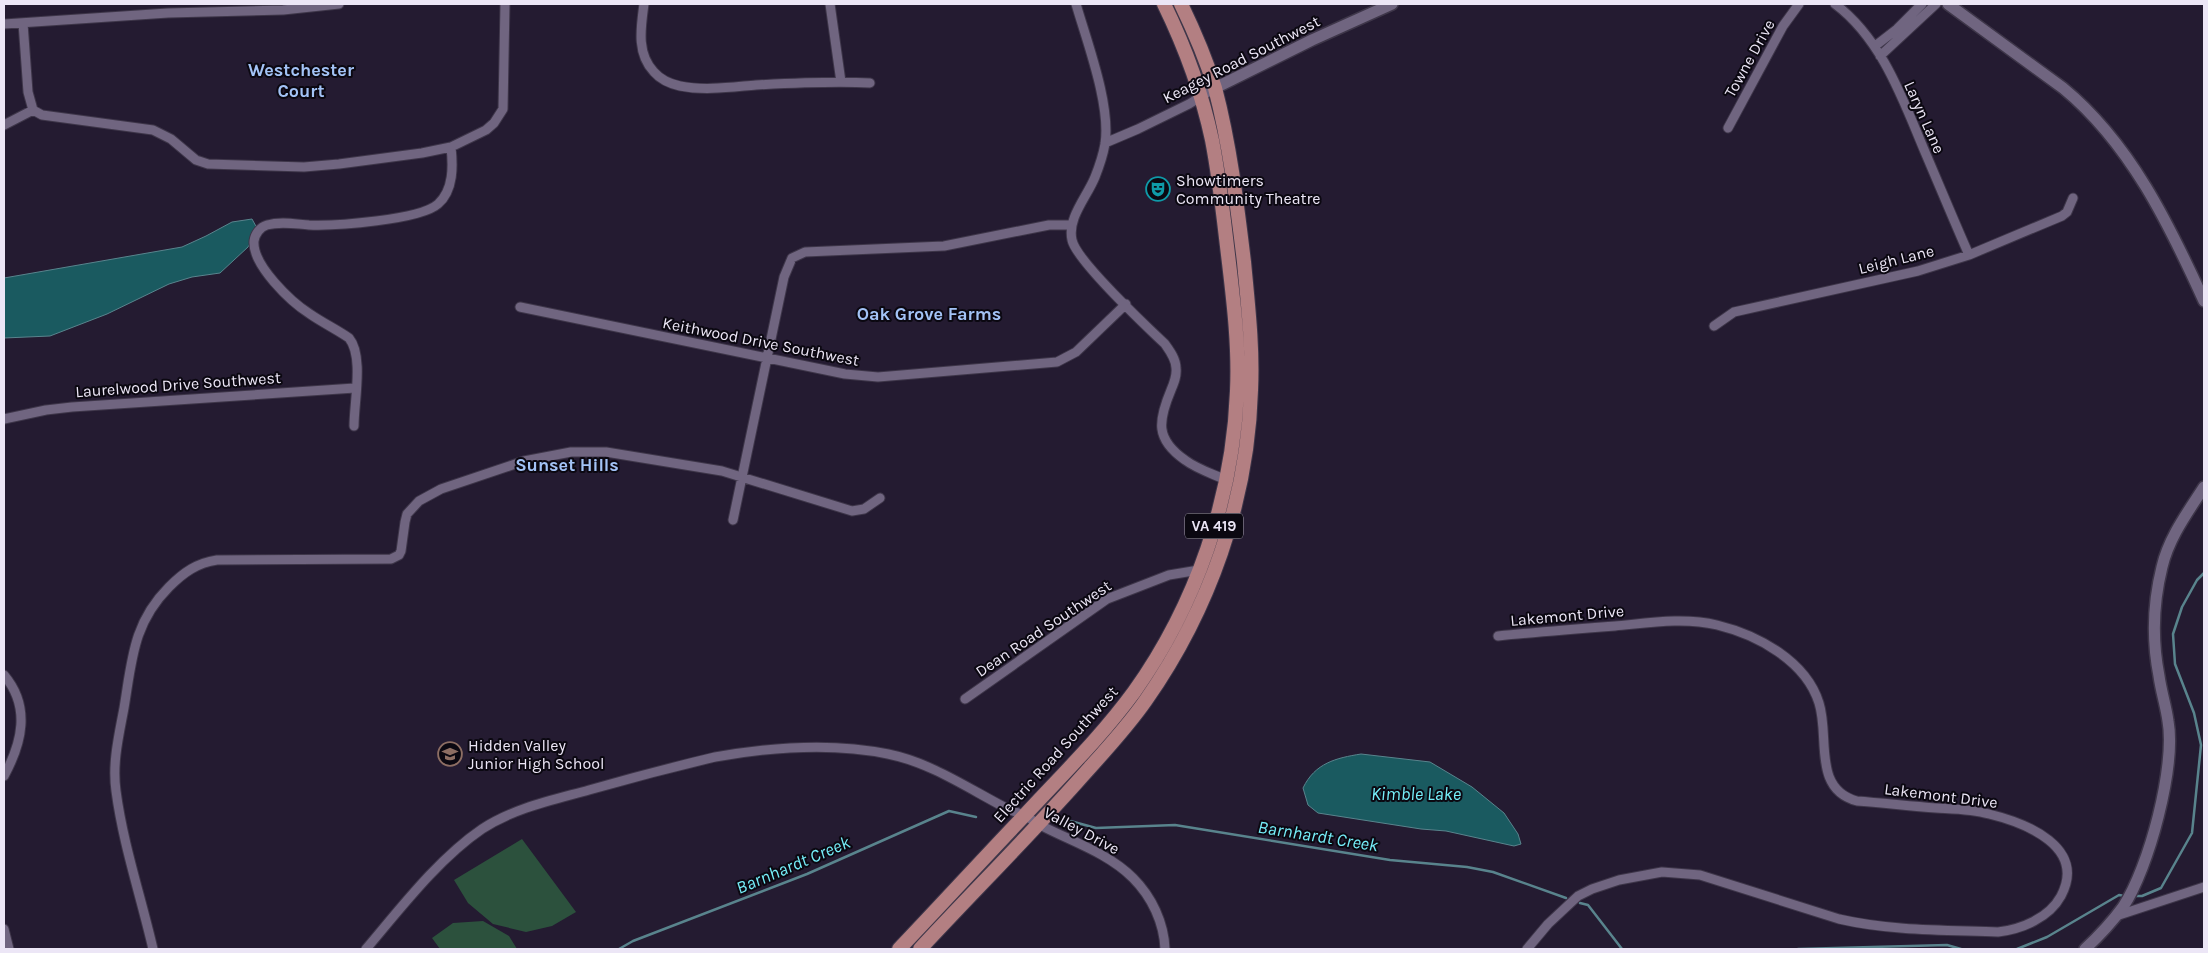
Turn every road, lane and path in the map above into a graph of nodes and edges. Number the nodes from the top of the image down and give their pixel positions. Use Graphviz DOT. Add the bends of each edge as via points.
graph roads {
  1 [pos="339,4"];
  2 [pos="506,4"];
  3 [pos="644,4"];
  4 [pos="830,4"];
  5 [pos="1076,4"];
  6 [pos="1164,4"];
  7 [pos="1181,4"];
  8 [pos="1392,4"];
  9 [pos="1799,4"];
  10 [pos="1835,4"];
  11 [pos="1922,4"];
  12 [pos="1936,4"];
  13 [pos="1948,4"];
  14 [pos="23,23"];
  15 [pos="4,24"];
  16 [pos="1874,46"];
  17 [pos="1880,56"];
  18 [pos="841,82"];
  19 [pos="870,83"];
  20 [pos="1215,88"];
  21 [pos="1200,97"];
  22 [pos="33,110"];
  23 [pos="4,125"];
  24 [pos="1728,128"];
  25 [pos="1105,143"];
  26 [pos="451,147"];
  27 [pos="2073,198"];
  28 [pos="1072,225"];
  29 [pos="1969,255"];
  30 [pos="2204,302"];
  31 [pos="1126,304"];
  32 [pos="520,307"];
  33 [pos="1714,326"];
  34 [pos="766,358"];
  35 [pos="355,388"];
  36 [pos="4,419"];
  37 [pos="354,426"];
  38 [pos="742,476"];
  39 [pos="1226,480"];
  40 [pos="2204,487"];
  41 [pos="880,498"];
  42 [pos="733,520"];
  43 [pos="1198,570"];
  44 [pos="1498,636"];
  45 [pos="4,676"];
  46 [pos="965,699"];
  47 [pos="4,776"];
  48 [pos="1025,815"];
  49 [pos="1039,825"];
  50 [pos="2204,887"];
  51 [pos="2116,916"];
  52 [pos="4,929"];
  53 [pos="9,949"];
  54 [pos="153,949"];
  55 [pos="366,949"];
  56 [pos="899,949"];
  57 [pos="920,949"];
  58 [pos="1165,949"];
  59 [pos="1527,949"];
  60 [pos="2085,949"];
  1 -- 14 [label="street" via="282,10 168,13"];
  2 -- 26 [label="street" via="503,109 486,130"];
  3 -- 18 [label="street" via="640,35 643,54 653,72 669,83 709,88"];
  4 -- 18 [label="street"];
  5 -- 25 [label="street" via="1099,88"];
  6 -- 21 [label="main road, Electric Road Southwest / VA 419"];
  7 -- 20 [label="main road, Electric Road Southwest / VA 419"];
  8 -- 20 [label="street, Keagey Road Southwest"];
  9 -- 24 [label="street, Towne Drive" via="1783,26"];
  10 -- 16 [label="street, Laryn Lane" via="1857,24"];
  11 -- 16 [label="street"];
  12 -- 17 [label="street"];
  13 -- 30 [label="street" via="2064,88 2110,133 2156,205"];
  14 -- 15 [label="street"];
  14 -- 22 [label="street" via="28,92"];
  16 -- 17 [label="street, Laryn Lane"];
  17 -- 29 [label="street, Laryn Lane"];
  18 -- 19 [label="street"];
  20 -- 21 [label="street, Keagey Road Southwest"];
  20 -- 49 [label="main road, Electric Road Southwest / VA 419" via="1238,210 1251,346 1249,425 1235,505 1212,578 1163,675 1116,739"];
  21 -- 25 [label="street, Keagey Road Southwest"];
  21 -- 39 [label="main road, Electric Road Southwest / VA 419" via="1216,162 1235,312 1237,390"];
  22 -- 23 [label="street"];
  22 -- 26 [label="street" via="42,115 152,130 171,139 196,160 219,166 304,167"];
  25 -- 28 [label="street" via="1095,177"];
  26 -- 35 [label="street" via="450,183 442,199 431,208 350,224 273,223 261,228 255,238 259,260 280,288 297,305 354,343 357,357"];
  27 -- 29 [label="street, Leigh Lane" via="2062,216"];
  28 -- 31 [label="street" via="1072,241 1082,260"];
  28 -- 34 [label="street" via="1049,226 944,246 799,253 792,258 784,278"];
  29 -- 33 [label="street, Leigh Lane" via="1918,271 1734,312"];
  31 -- 34 [label="street, Keithwood Drive Southwest" via="1076,352 1050,364 878,377 845,374"];
  31 -- 39 [label="street" via="1165,344 1175,360 1176,376 1161,417 1162,434 1167,443 1190,463"];
  32 -- 34 [label="street, Keithwood Drive Southwest"];
  34 -- 38 [label="street"];
  35 -- 36 [label="street, Laurelwood Drive Southwest" via="72,407"];
  35 -- 37 [label="street"];
  38 -- 41 [label="street" via="852,511 864,510"];
  38 -- 42 [label="street"];
  38 -- 54 [label="street" via="606,452 563,453 524,461 441,489 419,501 407,514 401,551 396,558 218,560 196,565 180,576 160,596 143,621 132,661 116,757 116,790"];
  39 -- 43 [label="main road, Electric Road Southwest / VA 419"];
  40 -- 51 [label="street" via="2171,541 2161,569 2155,617 2155,652 2168,721 2169,754 2152,841 2136,883"];
  43 -- 46 [label="street, Dean Road Southwest" via="1169,575 1107,600"];
  43 -- 48 [label="main road, Electric Road Southwest / VA 419" via="1170,634 1135,690 1106,728"];
  44 -- 59 [label="street, Lakemont Drive" via="1665,622 1699,622 1733,630 1771,648 1807,679 1822,716 1829,778 1834,788 1844,796 1857,801 1977,811 2004,818 2052,842 2067,864 2066,885 2056,903 2040,918 1998,932 1860,924 1700,875 1662,872 1619,880 1578,896"];
  45 -- 47 [label="street" via="18,699 22,725 19,745"];
  48 -- 49 [label="street, Valley Drive"];
  48 -- 55 [label="street, Valley Drive" via="930,767 889,754 812,747 715,757 548,801 500,818 454,853"];
  48 -- 56 [label="main road, Electric Road Southwest / VA 419"];
  49 -- 57 [label="main road, Electric Road Southwest / VA 419"];
  49 -- 58 [label="street, Valley Drive" via="1102,854 1133,878 1157,913"];
  50 -- 51 [label="street"];
  51 -- 60 [label="street"];
  52 -- 53 [label="street"];
}
